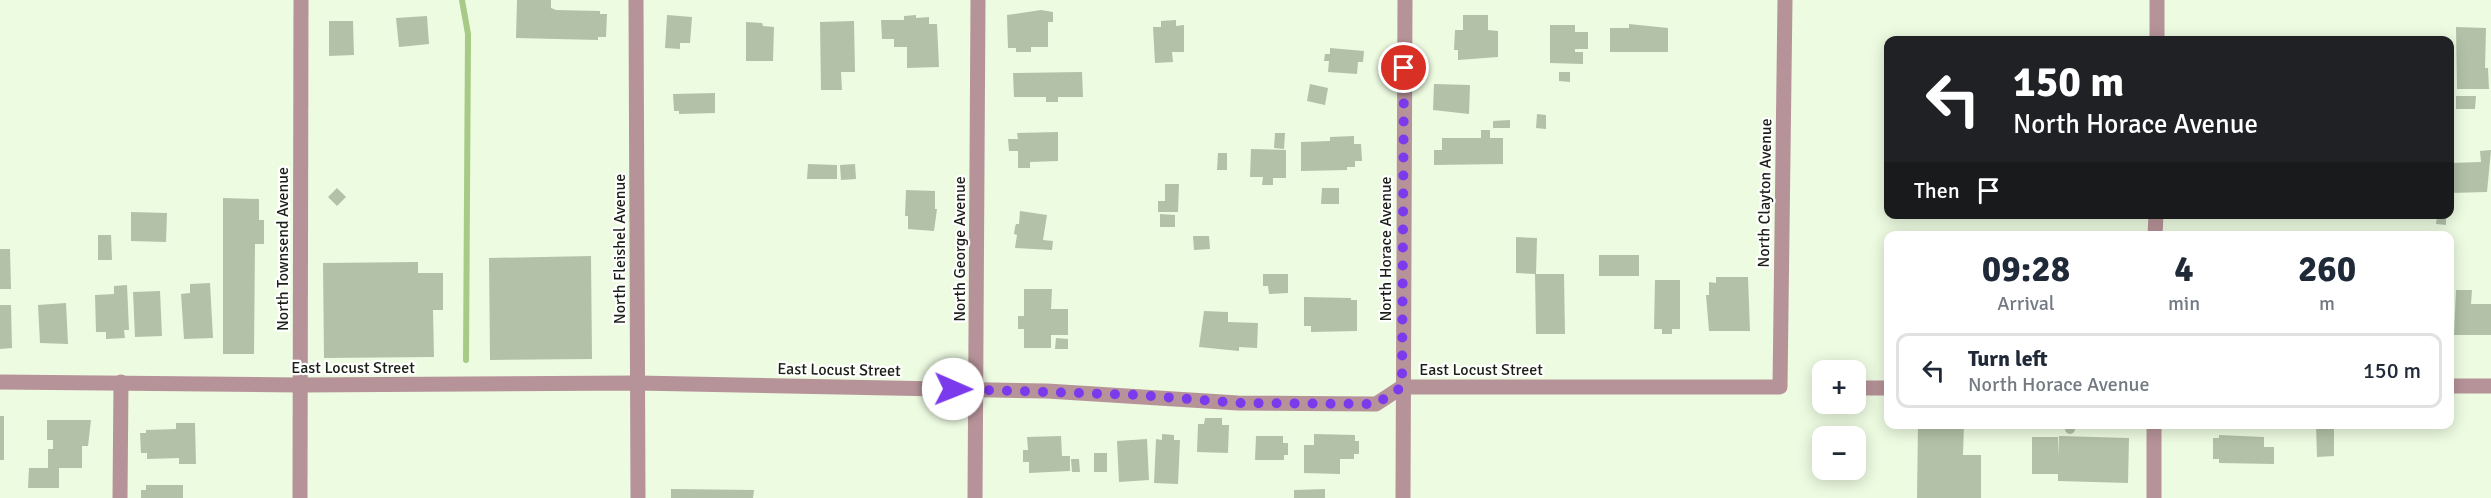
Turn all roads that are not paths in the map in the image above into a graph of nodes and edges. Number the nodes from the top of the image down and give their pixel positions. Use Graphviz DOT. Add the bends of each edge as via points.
graph roads {
  1 [pos="300,0"];
  2 [pos="636,0"];
  3 [pos="978,0"];
  4 [pos="1405,0"];
  5 [pos="1785,0"];
  6 [pos="2157,0"];
  7 [pos="2157,36"];
  8 [pos="0,382"];
  9 [pos="121,382"];
  10 [pos="638,383"];
  11 [pos="300,385"];
  12 [pos="2454,386"];
  13 [pos="2491,386"];
  14 [pos="1402,387"];
  15 [pos="1780,387"];
  16 [pos="1866,388"];
  17 [pos="1884,388"];
  18 [pos="975,390"];
  19 [pos="2154,429"];
  20 [pos="120,498"];
  21 [pos="300,498"];
  22 [pos="638,498"];
  23 [pos="975,498"];
  24 [pos="1403,498"];
  25 [pos="2154,498"];
  1 -- 11 [label="street, North Townsend Avenue"];
  2 -- 10 [label="street, North Fleishel Avenue"];
  3 -- 18 [label="street, North George Avenue"];
  4 -- 14 [label="street, North Horace Avenue"];
  5 -- 15 [label="street, North Clayton Avenue"];
  6 -- 7 [label="street"];
  8 -- 9 [label="street, East Locust Street"];
  9 -- 11 [label="street, East Locust Street"];
  9 -- 20 [label="street"];
  10 -- 11 [label="street, East Locust Street"];
  10 -- 18 [label="street, East Locust Street"];
  10 -- 22 [label="street, North Fleishel Avenue"];
  11 -- 21 [label="street, North Townsend Avenue"];
  12 -- 13 [label="street"];
  14 -- 15 [label="street, East Locust Street"];
  14 -- 18 [label="street, East Locust Street" via="1376,404 1238,403 1127,394"];
  14 -- 24 [label="street, North Horace Avenue"];
  16 -- 17 [label="street"];
  18 -- 23 [label="street, North George Avenue"];
  19 -- 25 [label="street"];
}
